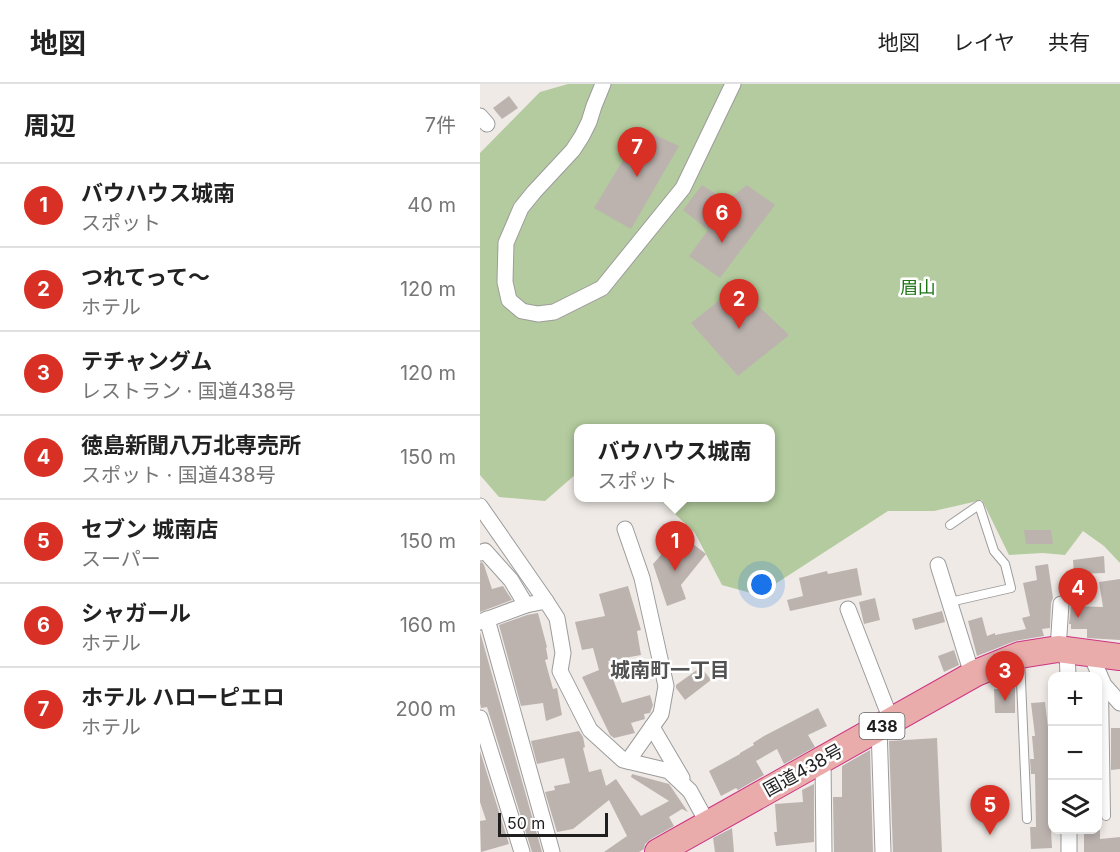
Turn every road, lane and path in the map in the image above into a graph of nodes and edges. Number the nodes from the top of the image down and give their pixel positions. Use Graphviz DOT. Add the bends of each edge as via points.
graph roads {
  1 [pos="603,84"];
  2 [pos="733,84"];
  3 [pos="480,506"];
  4 [pos="950,525"];
  5 [pos="625,529"];
  6 [pos="480,553"];
  7 [pos="938,565"];
  8 [pos="546,601"];
  9 [pos="950,602"];
  10 [pos="1061,604"];
  11 [pos="526,605"];
  12 [pos="848,609"];
  13 [pos="483,621"];
  14 [pos="1072,651"];
  15 [pos="1020,655"];
  16 [pos="1120,657"];
  17 [pos="1069,672"];
  18 [pos="972,674"];
  19 [pos="1104,685"];
  20 [pos="1120,703"];
  21 [pos="480,718"];
  22 [pos="885,724"];
  23 [pos="652,727"];
  24 [pos="823,759"];
  25 [pos="628,761"];
  26 [pos="690,790"];
  27 [pos="1106,816"];
  28 [pos="1027,819"];
  29 [pos="708,824"];
  30 [pos="1069,834"];
  31 [pos="522,852"];
  32 [pos="552,852"];
  33 [pos="658,852"];
  34 [pos="824,852"];
  35 [pos="883,852"];
  36 [pos="1069,852"];
  1 -- 2 [label="street" via="582,136 521,208 506,243 505,282 509,300 522,311 554,312 602,288 683,188"];
  3 -- 8 [label="street"];
  4 -- 9 [label="lane" via="979,505 994,550 1005,564 1011,588"];
  5 -- 23 [label="street" via="642,578 666,686 661,714"];
  6 -- 11 [label="street" via="485,551 511,580"];
  7 -- 9 [label="street"];
  8 -- 11 [label="street"];
  8 -- 25 [label="street" via="557,618 563,653 560,671 590,730"];
  9 -- 18 [label="street"];
  10 -- 14 [label="street"];
  11 -- 13 [label="street"];
  12 -- 22 [label="street"];
  13 -- 32 [label="street"];
  14 -- 15 [label="highway, 国道438号 / 438"];
  14 -- 16 [label="highway, 国道438号 / 438"];
  14 -- 17 [label="street"];
  14 -- 19 [label="street"];
  15 -- 18 [label="highway, 国道438号 / 438"];
  15 -- 28 [label="lane"];
  18 -- 22 [label="highway, 国道438号 / 438"];
  19 -- 20 [label="street"];
  19 -- 27 [label="lane"];
  21 -- 31 [label="street"];
  22 -- 24 [label="highway, 国道438号 / 438"];
  22 -- 35 [label="street"];
  23 -- 25 [label="street"];
  23 -- 26 [label="street"];
  24 -- 29 [label="highway, 国道438号 / 438"];
  24 -- 34 [label="street"];
  25 -- 26 [label="street" via="669,771"];
  26 -- 29 [label="street"];
  29 -- 33 [label="highway, 国道438号 / 438"];
  30 -- 36 [label="street"];
}
